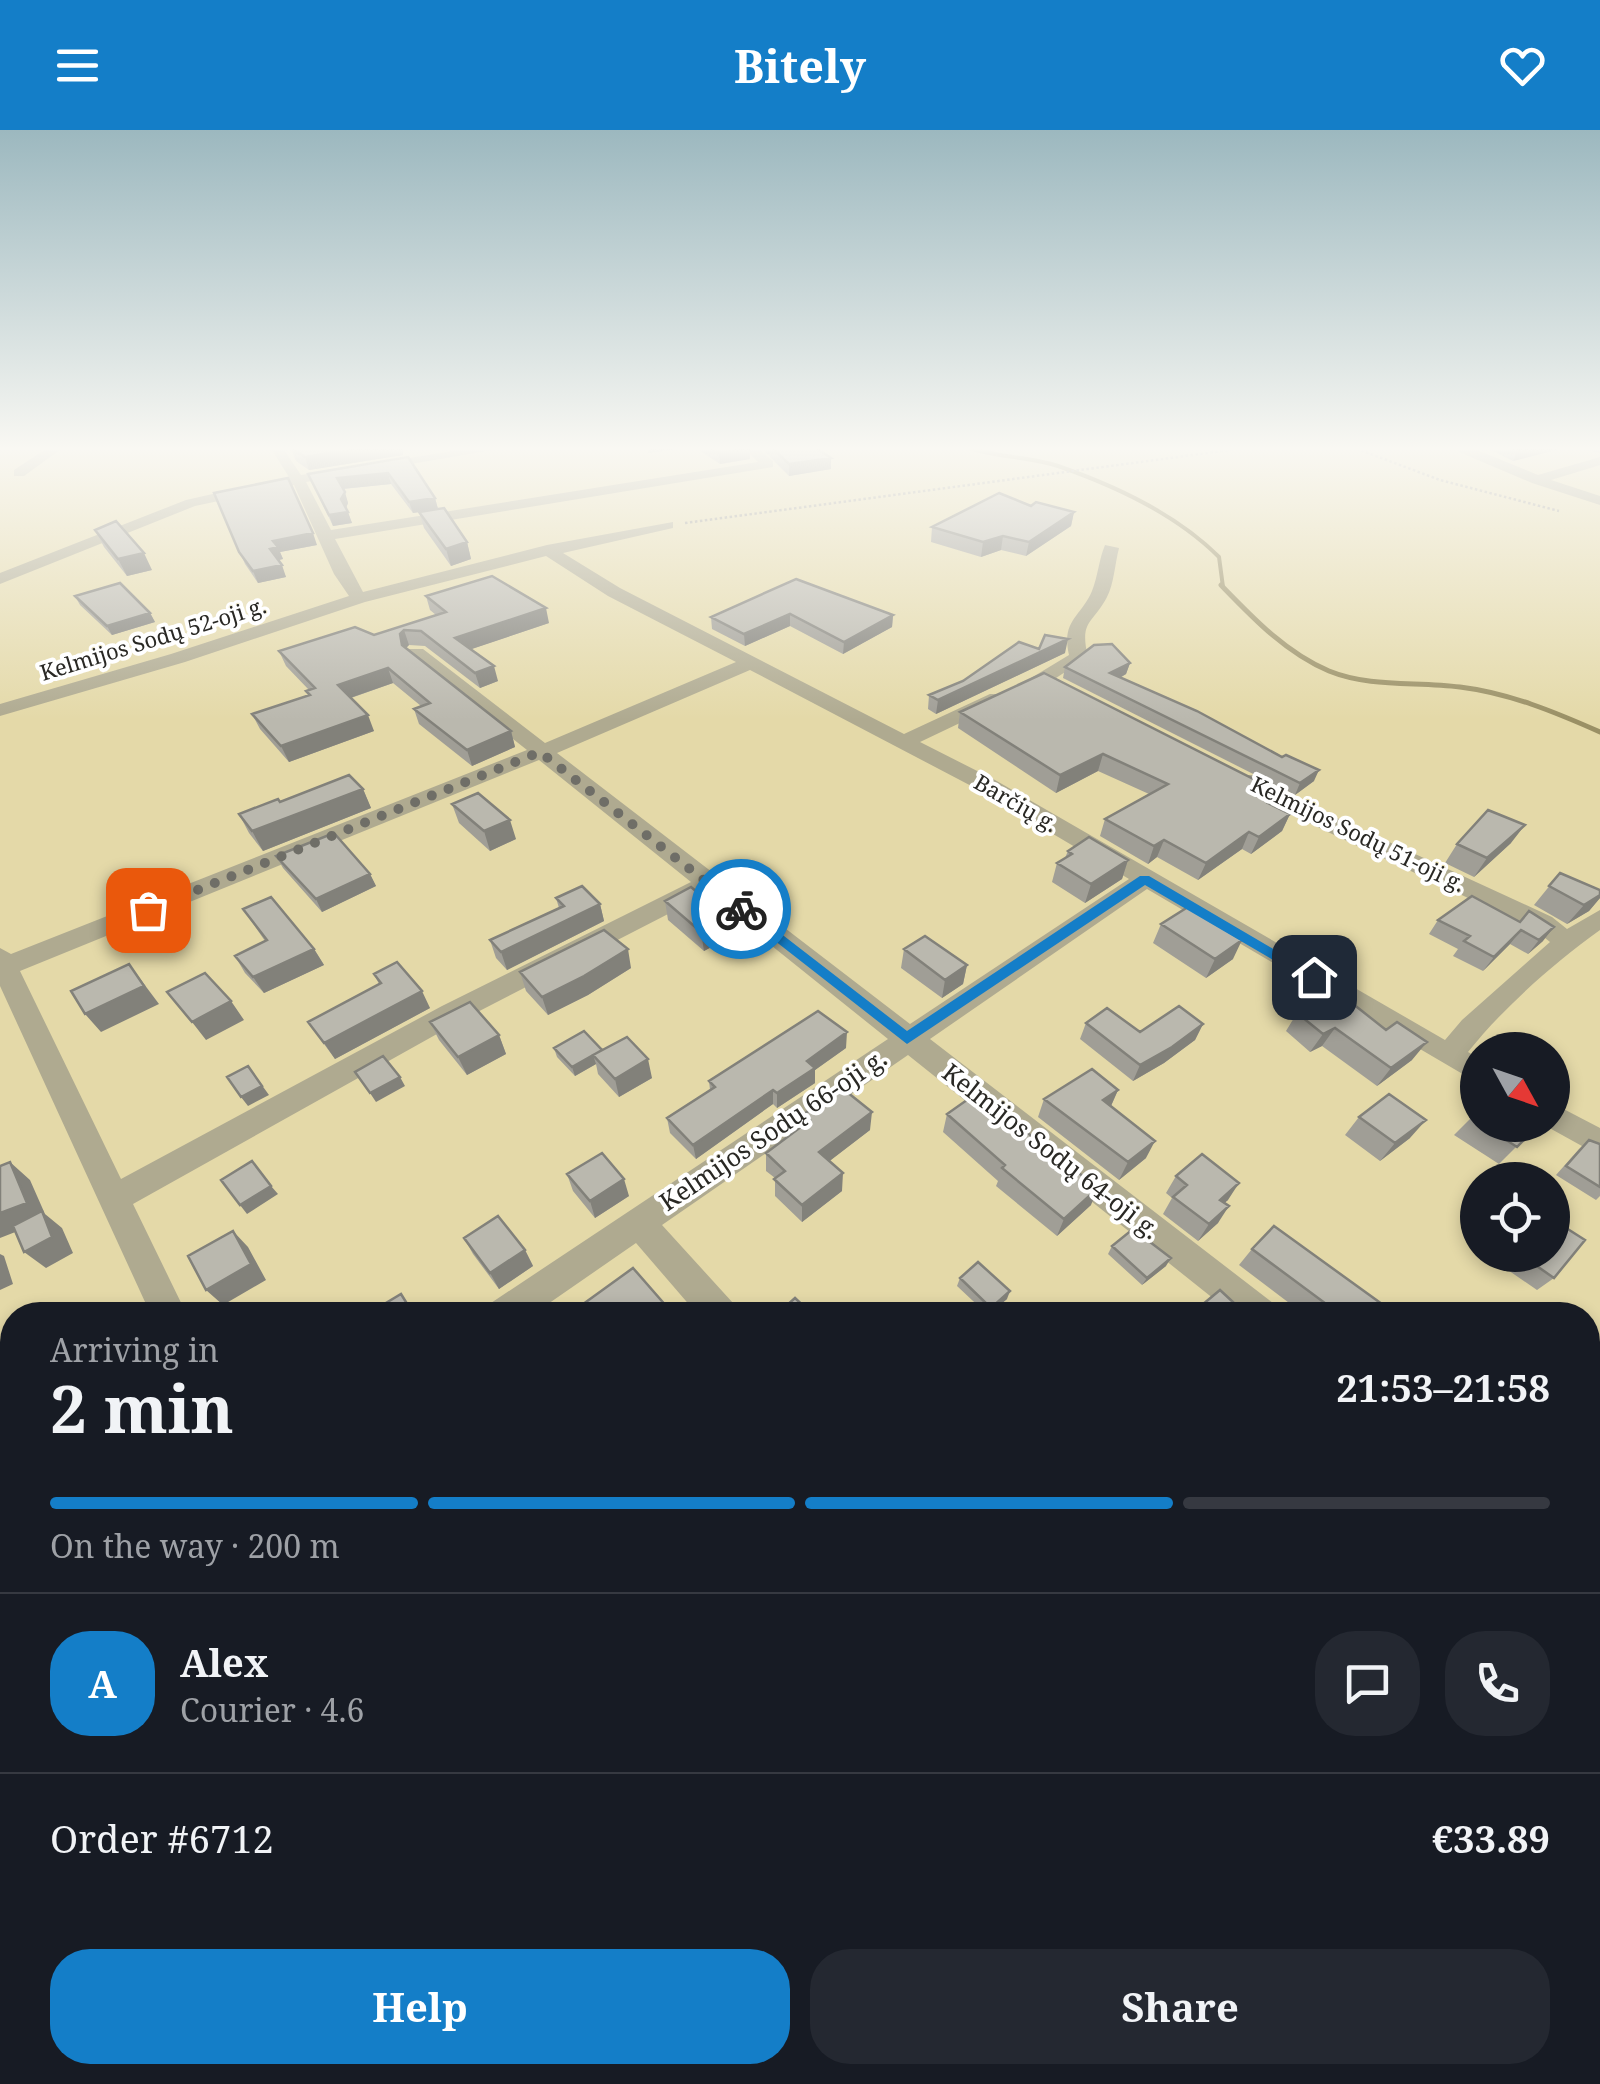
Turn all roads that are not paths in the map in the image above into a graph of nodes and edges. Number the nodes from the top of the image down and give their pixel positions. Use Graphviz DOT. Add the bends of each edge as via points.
graph roads {
  1 [pos="99,538"];
  2 [pos="325,538"];
  3 [pos="604,538"];
  4 [pos="1110,548"];
  5 [pos="547,550"];
  6 [pos="0,578"];
  7 [pos="359,598"];
  8 [pos="416,653"];
  9 [pos="748,664"];
  10 [pos="1041,678"];
  11 [pos="1091,702"];
  12 [pos="0,710"];
  13 [pos="904,742"];
  14 [pos="540,752"];
  15 [pos="1226,770"];
  16 [pos="1145,879"];
  17 [pos="708,884"];
  18 [pos="1600,918"];
  19 [pos="1566,942"];
  20 [pos="2,962"];
  21 [pos="907,1039"];
  22 [pos="1449,1055"];
  23 [pos="1460,1061"];
  24 [pos="1570,1126"];
  25 [pos="1600,1143"];
  26 [pos="116,1198"];
  27 [pos="638,1222"];
  28 [pos="163,1302"];
  29 [pos="522,1302"];
  30 [pos="709,1302"];
  31 [pos="1243,1302"];
  1 -- 6 [label="street"];
  2 -- 7 [label="street"];
  3 -- 5 [label="street, Kelmijos Sodų 52-oji g."];
  4 -- 10 [label="street" via="1099,596 1074,637 1078,657"];
  5 -- 7 [label="street, Kelmijos Sodų 52-oji g."];
  5 -- 9 [label="street, Barčių g."];
  7 -- 12 [label="street, Kelmijos Sodų 52-oji g."];
  8 -- 14 [label="street, Kelmijos Sodų 64-oji g."];
  9 -- 13 [label="street, Barčių g."];
  9 -- 14 [label="street"];
  10 -- 11 [label="street"];
  10 -- 13 [label="street"];
  13 -- 16 [label="street, Barčių g."];
  14 -- 17 [label="street, Kelmijos Sodų 64-oji g."];
  14 -- 20 [label="street"];
  15 -- 19 [label="street, Kelmijos Sodų 51-oji g." via="1542,923"];
  16 -- 21 [label="street, Kelmijos Sodų 66-oji g."];
  16 -- 22 [label="street, Barčių g."];
  17 -- 21 [label="street, Kelmijos Sodų 64-oji g."];
  17 -- 26 [label="street" via="452,1013"];
  18 -- 19 [label="street"];
  19 -- 22 [label="street"];
  20 -- 26 [label="street"];
  21 -- 27 [label="street, Kelmijos Sodų 66-oji g."];
  21 -- 31 [label="street, Kelmijos Sodų 64-oji g."];
  22 -- 23 [label="street, Barčių g."];
  24 -- 25 [label="street"];
  26 -- 28 [label="street"];
  27 -- 29 [label="street, Kelmijos Sodų 66-oji g."];
  27 -- 30 [label="street"];
}
